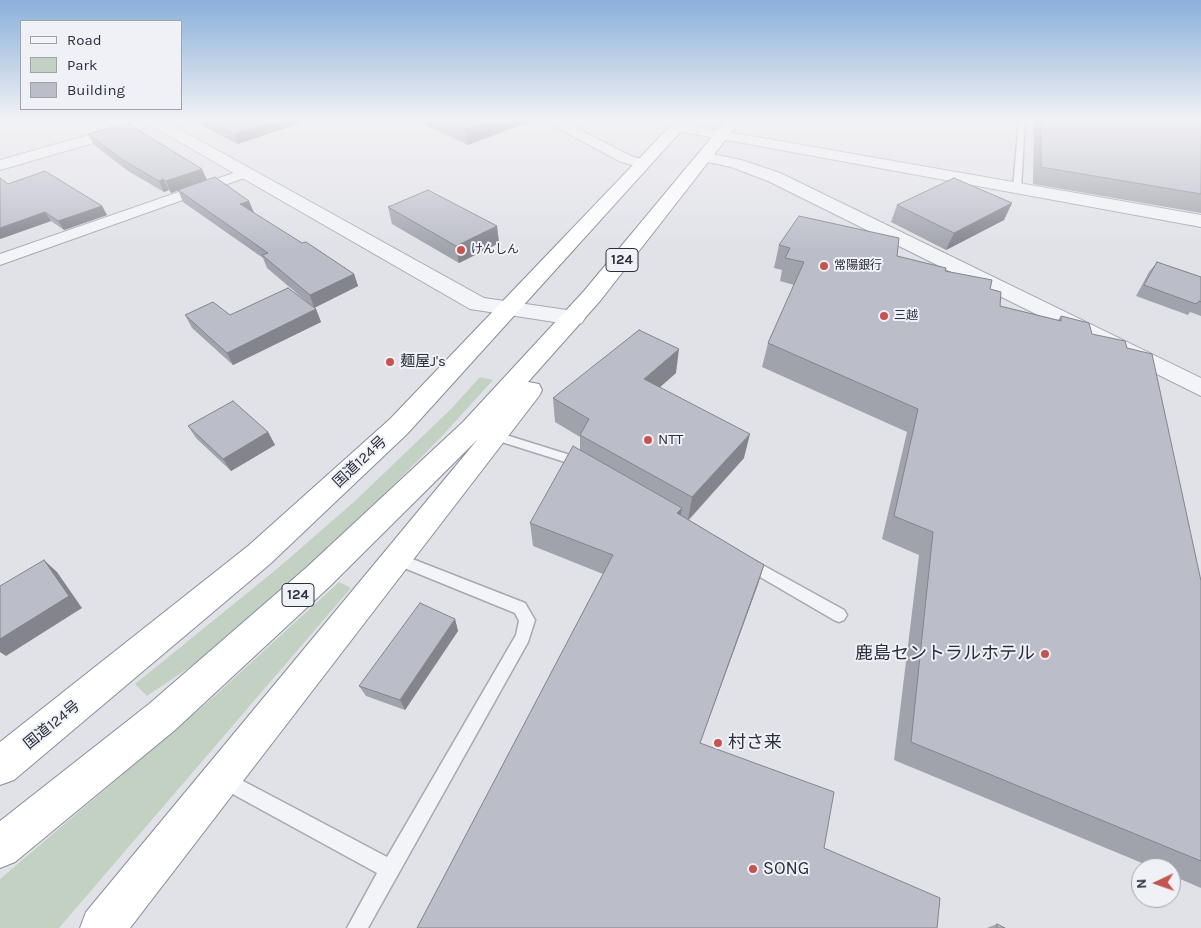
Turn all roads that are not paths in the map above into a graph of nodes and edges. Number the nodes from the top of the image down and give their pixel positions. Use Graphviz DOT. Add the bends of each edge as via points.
graph roads {
  1 [pos="228,163"];
  2 [pos="699,163"];
  3 [pos="735,163"];
  4 [pos="880,163"];
  5 [pos="1019,163"];
  6 [pos="644,164"];
  7 [pos="245,173"];
  8 [pos="1017,188"];
  9 [pos="1201,221"];
  10 [pos="0,260"];
  11 [pos="510,309"];
  12 [pos="574,318"];
  13 [pos="1201,388"];
  14 [pos="484,432"];
  15 [pos="591,472"];
  16 [pos="737,556"];
  17 [pos="397,559"];
  18 [pos="839,615"];
  19 [pos="0,766"];
  20 [pos="222,779"];
  21 [pos="0,847"];
  22 [pos="389,870"];
  23 [pos="102,928"];
  24 [pos="356,928"];
  1 -- 7 [label="street"];
  2 -- 12 [label="highway, 124"];
  3 -- 13 [label="street" via="774,177"];
  4 -- 8 [label="street"];
  5 -- 8 [label="lane"];
  6 -- 11 [label="highway, 国道124号"];
  7 -- 10 [label="street"];
  7 -- 11 [label="street" via="478,304"];
  8 -- 9 [label="street"];
  11 -- 12 [label="street"];
  11 -- 19 [label="highway, 国道124号" via="399,426 259,555"];
  12 -- 14 [label="highway, 124" via="548,366"];
  14 -- 15 [label="lane" via="566,458"];
  14 -- 17 [label="highway, 124"];
  14 -- 21 [label="highway, 124" via="162,717"];
  16 -- 18 [label="lane"];
  17 -- 20 [label="highway, 124"];
  17 -- 22 [label="lane" via="520,608 527,620 522,637"];
  20 -- 22 [label="lane"];
  20 -- 23 [label="highway, 124"];
  22 -- 24 [label="lane"];
}
